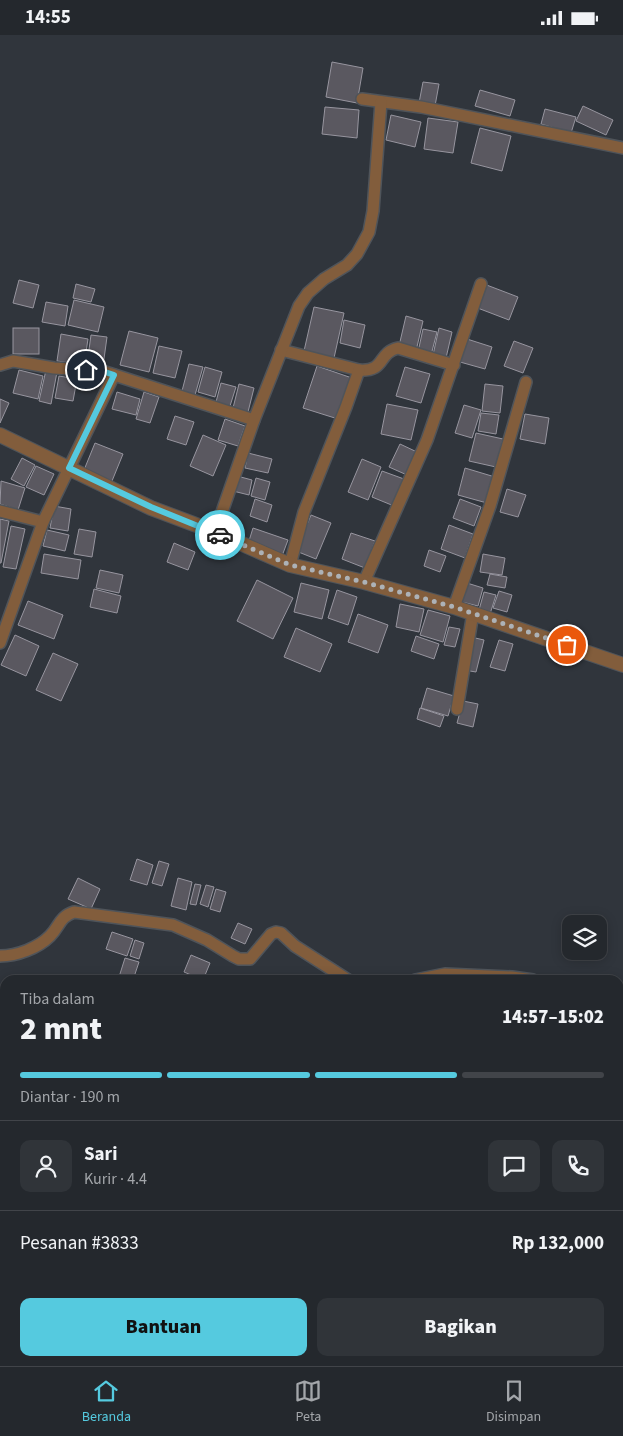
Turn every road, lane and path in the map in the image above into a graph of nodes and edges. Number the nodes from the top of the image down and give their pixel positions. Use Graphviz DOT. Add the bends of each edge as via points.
graph roads {
  1 [pos="362,99"];
  2 [pos="382,103"];
  3 [pos="623,148"];
  4 [pos="481,284"];
  5 [pos="281,350"];
  6 [pos="0,365"];
  7 [pos="454,365"];
  8 [pos="358,370"];
  9 [pos="114,375"];
  10 [pos="526,382"];
  11 [pos="254,420"];
  12 [pos="0,435"];
  13 [pos="69,468"];
  14 [pos="0,511"];
  15 [pos="43,522"];
  16 [pos="215,532"];
  17 [pos="290,565"];
  18 [pos="364,582"];
  19 [pos="454,607"];
  20 [pos="472,613"];
  21 [pos="0,643"];
  22 [pos="623,665"];
  23 [pos="457,709"];
  24 [pos="0,956"];
  25 [pos="340,975"];
  26 [pos="440,975"];
  27 [pos="467,975"];
  1 -- 2 [label="street"];
  2 -- 3 [label="street" via="438,110"];
  2 -- 5 [label="street" via="369,232 347,265 308,293 299,306"];
  4 -- 7 [label="street"];
  5 -- 8 [label="street"];
  5 -- 11 [label="street"];
  6 -- 9 [label="street" via="13,361"];
  7 -- 8 [label="street" via="398,348 391,350 376,368"];
  7 -- 18 [label="street" via="427,440"];
  8 -- 17 [label="street" via="304,512"];
  9 -- 11 [label="street"];
  9 -- 13 [label="street"];
  10 -- 19 [label="street" via="490,506"];
  11 -- 16 [label="street"];
  12 -- 13 [label="street"];
  13 -- 15 [label="street"];
  13 -- 16 [label="street" via="151,507"];
  14 -- 15 [label="street"];
  15 -- 21 [label="street"];
  16 -- 17 [label="street"];
  17 -- 18 [label="street"];
  18 -- 19 [label="street"];
  19 -- 20 [label="street"];
  20 -- 22 [label="street"];
  20 -- 23 [label="street"];
  24 -- 25 [label="street" via="11,956 33,948 50,936 66,914 74,912 173,925 244,960 250,959 271,934 281,933"];
  26 -- 27 [label="street"];
}
